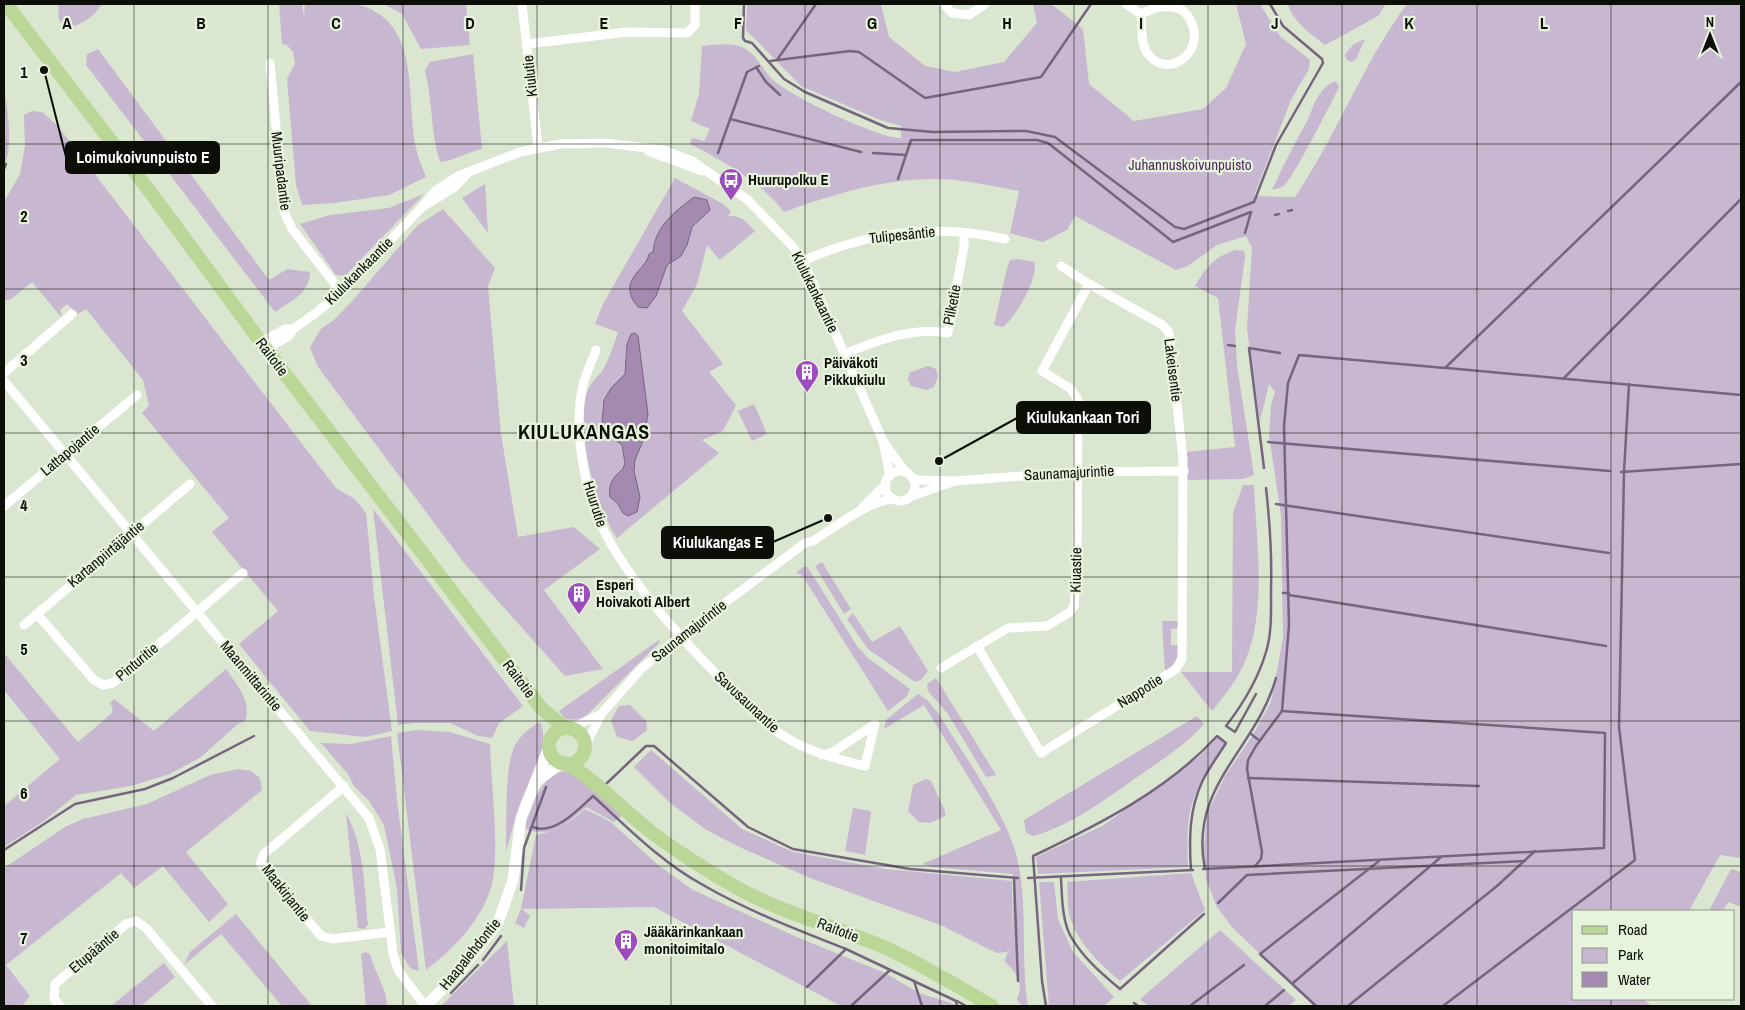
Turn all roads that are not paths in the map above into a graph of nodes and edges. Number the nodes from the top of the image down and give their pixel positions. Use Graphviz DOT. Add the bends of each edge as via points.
graph roads {
  1 [pos="522,4"];
  2 [pos="695,4"];
  3 [pos="944,4"];
  4 [pos="986,4"];
  5 [pos="1126,4"];
  6 [pos="10,8"];
  7 [pos="1141,14"];
  8 [pos="527,44"];
  9 [pos="270,63"];
  10 [pos="538,147"];
  11 [pos="964,233"];
  12 [pos="1005,239"];
  13 [pos="803,261"];
  14 [pos="1061,266"];
  15 [pos="1089,284"];
  16 [pos="341,292"];
  17 [pos="72,314"];
  18 [pos="263,345"];
  19 [pos="596,350"];
  20 [pos="845,354"];
  21 [pos="4,373"];
  22 [pos="4,381"];
  23 [pos="137,395"];
  24 [pos="883,441"];
  25 [pos="65,454"];
  26 [pos="1184,471"];
  27 [pos="1077,472"];
  28 [pos="909,475"];
  29 [pos="890,476"];
  30 [pos="955,481"];
  31 [pos="190,484"];
  32 [pos="886,484"];
  33 [pos="912,496"];
  34 [pos="893,499"];
  35 [pos="4,506"];
  36 [pos="858,512"];
  37 [pos="131,533"];
  38 [pos="243,573"];
  39 [pos="197,612"];
  40 [pos="37,614"];
  41 [pos="24,625"];
  42 [pos="679,636"];
  43 [pos="977,646"];
  44 [pos="941,668"];
  45 [pos="542,709"];
  46 [pos="602,714"];
  47 [pos="568,728"];
  48 [pos="551,742"];
  49 [pos="584,750"];
  50 [pos="822,755"];
  51 [pos="565,764"];
  52 [pos="592,779"];
  53 [pos="534,782"];
  54 [pos="344,786"];
  55 [pos="389,932"];
  56 [pos="60,1006"];
  57 [pos="212,1006"];
  58 [pos="425,1006"];
  59 [pos="992,1006"];
  1 -- 8 [label="street, Kiulutie"];
  2 -- 8 [label="street" via="695,26 687,33 628,32"];
  3 -- 4 [label="street" via="952,13 969,15"];
  5 -- 7 [label="street"];
  6 -- 18 [label="main road, Raitotie"];
  7 -- 7 [label="street" via="1143,40 1149,56 1162,63 1177,63 1190,54 1195,43 1195,30 1188,15 1176,7 1158,7"];
  8 -- 10 [label="street, Kiulutie"];
  9 -- 16 [label="street, Muuripadantie" via="284,212 292,229"];
  10 -- 13 [label="street, Kiulukankaantie" via="582,142 623,144 677,154 748,200"];
  10 -- 16 [label="street, Kiulukankaantie" via="499,159 450,180 435,191"];
  11 -- 12 [label="street, Tulipesäntie"];
  11 -- 13 [label="street, Tulipesäntie" via="907,232 872,237"];
  11 -- 20 [label="street, Pilketie" via="948,333 900,334"];
  13 -- 20 [label="street, Kiulukankaantie"];
  14 -- 15 [label="street, Lakeisentie"];
  15 -- 26 [label="street, Lakeisentie" via="1166,327"];
  15 -- 27 [label="street" via="1042,372 1071,389 1078,400"];
  16 -- 18 [label="street, Kiulukankaantie" via="316,313"];
  17 -- 21 [label="street"];
  18 -- 45 [label="main road, Raitotie"];
  19 -- 42 [label="street, Huurutie" via="583,386 580,427 582,457 594,508 610,542"];
  20 -- 24 [label="street, Kiulukankaantie"];
  22 -- 25 [label="street, Maanmittarintie"];
  23 -- 25 [label="street, Lattapojantie"];
  24 -- 28 [label="street, Kiulukankaantie"];
  24 -- 29 [label="street, Kiulukankaantie"];
  25 -- 35 [label="street, Lattapojantie"];
  25 -- 37 [label="street, Maanmittarintie"];
  26 -- 27 [label="street, Saunamajurintie"];
  26 -- 43 [label="street, Nappotie" via="1183,645 1182,659 1176,669 1041,753"];
  27 -- 30 [label="street, Saunamajurintie"];
  27 -- 43 [label="street, Kiuastie" via="1074,606 1047,626 1008,628"];
  28 -- 29 [label="street" via="898,472"];
  28 -- 30 [label="street, Saunamajurintie" via="919,480"];
  28 -- 33 [label="street" via="915,487"];
  29 -- 32 [label="street"];
  30 -- 33 [label="street, Saunamajurintie"];
  31 -- 37 [label="street, Kartanpiirtäjäntie"];
  32 -- 34 [label="street" via="887,493"];
  32 -- 36 [label="street, Saunamajurintie"];
  33 -- 34 [label="street" via="903,501"];
  34 -- 36 [label="street, Saunamajurintie"];
  36 -- 42 [label="street, Saunamajurintie" via="798,548"];
  37 -- 39 [label="street, Maanmittarintie"];
  37 -- 40 [label="street, Kartanpiirtäjäntie"];
  38 -- 39 [label="street, Pinturitie"];
  39 -- 40 [label="street, Pinturitie" via="107,685 94,680"];
  39 -- 54 [label="street, Maanmittarintie"];
  40 -- 41 [label="street, Kartanpiirtäjäntie"];
  42 -- 46 [label="street, Saunamajurintie" via="641,669"];
  42 -- 50 [label="street, Savusaunantie" via="755,714 786,738"];
  43 -- 44 [label="street, Kiuastie"];
  45 -- 47 [label="main road, Raitotie"];
  45 -- 48 [label="main road, Raitotie"];
  46 -- 47 [label="street, Saunamajurintie"];
  46 -- 49 [label="street, Saunamajurintie"];
  47 -- 48 [label="main road"];
  47 -- 49 [label="main road, Raitotie" via="581,734"];
  48 -- 51 [label="main road" via="553,757"];
  48 -- 53 [label="street, Haapalehdontie"];
  49 -- 51 [label="main road" via="579,760"];
  49 -- 52 [label="main road, Raitotie"];
  50 -- 50 [label="street, Savusaunantie" via="865,766 875,724 833,752"];
  51 -- 52 [label="main road, Raitotie"];
  51 -- 53 [label="street"];
  52 -- 59 [label="main road, Raitotie" via="649,830 692,862 741,890 886,948"];
  53 -- 58 [label="street, Haapalehdontie" via="517,836 509,895 498,923 458,973"];
  54 -- 55 [label="street, Maanmittarintie" via="369,818 376,833"];
  54 -- 55 [label="street, Maakirjantie" via="264,854 260,863 321,936 333,939"];
  55 -- 58 [label="street, Maanmittarintie" via="398,970"];
  56 -- 57 [label="street, Etupääntie" via="54,999 55,984 126,924 136,921 146,928"];
}
